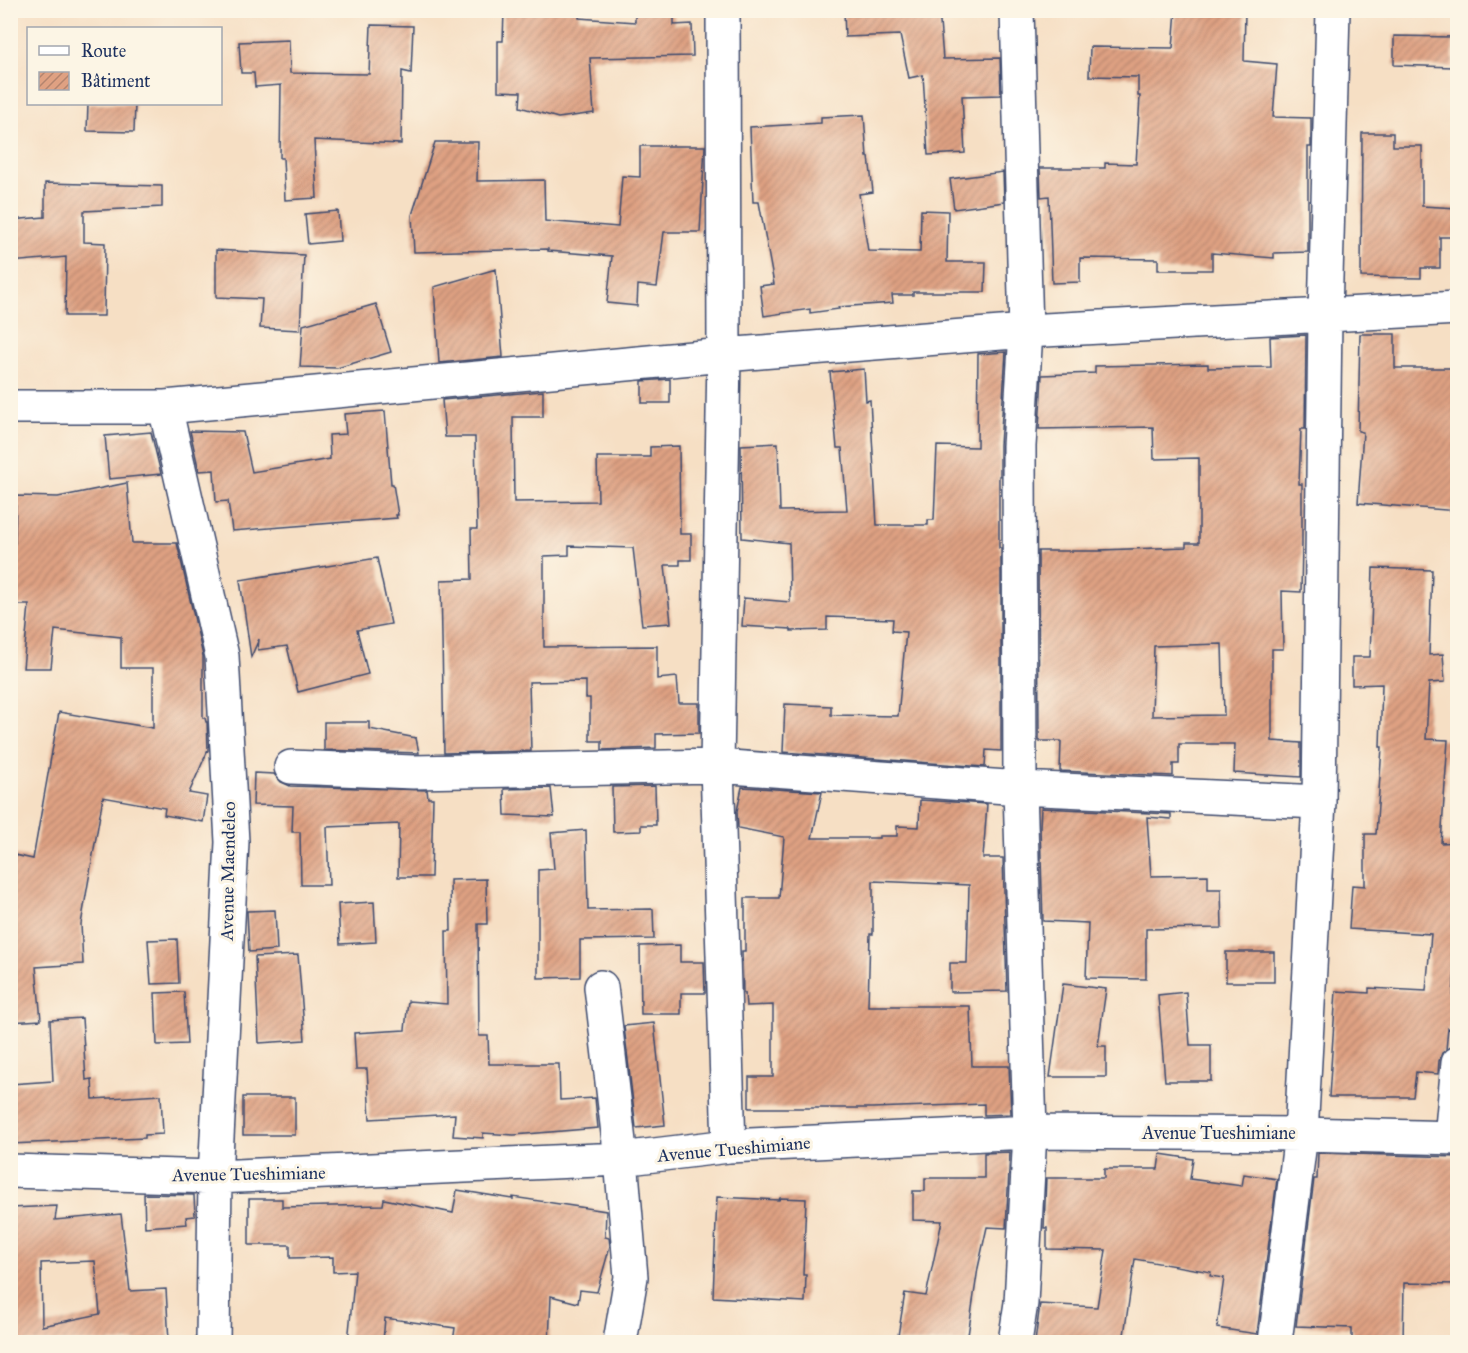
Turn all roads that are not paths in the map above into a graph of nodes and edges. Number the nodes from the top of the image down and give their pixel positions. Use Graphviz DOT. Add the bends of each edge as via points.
graph roads {
  1 [pos="723,10"];
  2 [pos="1017,10"];
  3 [pos="1333,10"];
  4 [pos="1458,308"];
  5 [pos="1325,316"];
  6 [pos="1026,331"];
  7 [pos="724,355"];
  8 [pos="10,407"];
  9 [pos="165,407"];
  10 [pos="717,766"];
  11 [pos="291,767"];
  12 [pos="1020,788"];
  13 [pos="1319,802"];
  14 [pos="601,987"];
  15 [pos="1458,1063"];
  16 [pos="1030,1132"];
  17 [pos="1300,1134"];
  18 [pos="1454,1138"];
  19 [pos="729,1146"];
  20 [pos="621,1159"];
  21 [pos="10,1172"];
  22 [pos="215,1177"];
  23 [pos="213,1342"];
  24 [pos="620,1342"];
  25 [pos="1015,1342"];
  26 [pos="1275,1342"];
  1 -- 7 [label="street"];
  2 -- 6 [label="street"];
  3 -- 5 [label="street"];
  4 -- 5 [label="street"];
  5 -- 6 [label="street"];
  5 -- 13 [label="street"];
  6 -- 7 [label="street"];
  6 -- 12 [label="street" via="1019,446"];
  7 -- 9 [label="street"];
  7 -- 10 [label="street"];
  8 -- 9 [label="street"];
  9 -- 22 [label="street, Avenue Maendeleo" via="222,656 232,842"];
  10 -- 11 [label="street" via="413,772"];
  10 -- 12 [label="street"];
  10 -- 19 [label="street"];
  12 -- 13 [label="street"];
  12 -- 16 [label="street"];
  13 -- 17 [label="street"];
  14 -- 20 [label="street"];
  15 -- 18 [label="street"];
  16 -- 17 [label="street, Avenue Tueshimiane"];
  16 -- 19 [label="street, Avenue Tueshimiane"];
  16 -- 25 [label="street" via="1021,1303"];
  17 -- 18 [label="street, Avenue Tueshimiane"];
  17 -- 26 [label="street"];
  19 -- 20 [label="street, Avenue Tueshimiane"];
  20 -- 22 [label="street, Avenue Tueshimiane"];
  20 -- 24 [label="street" via="632,1277"];
  21 -- 22 [label="street, Avenue Tueshimiane"];
  22 -- 23 [label="street, Avenue Maendeleo"];
}
